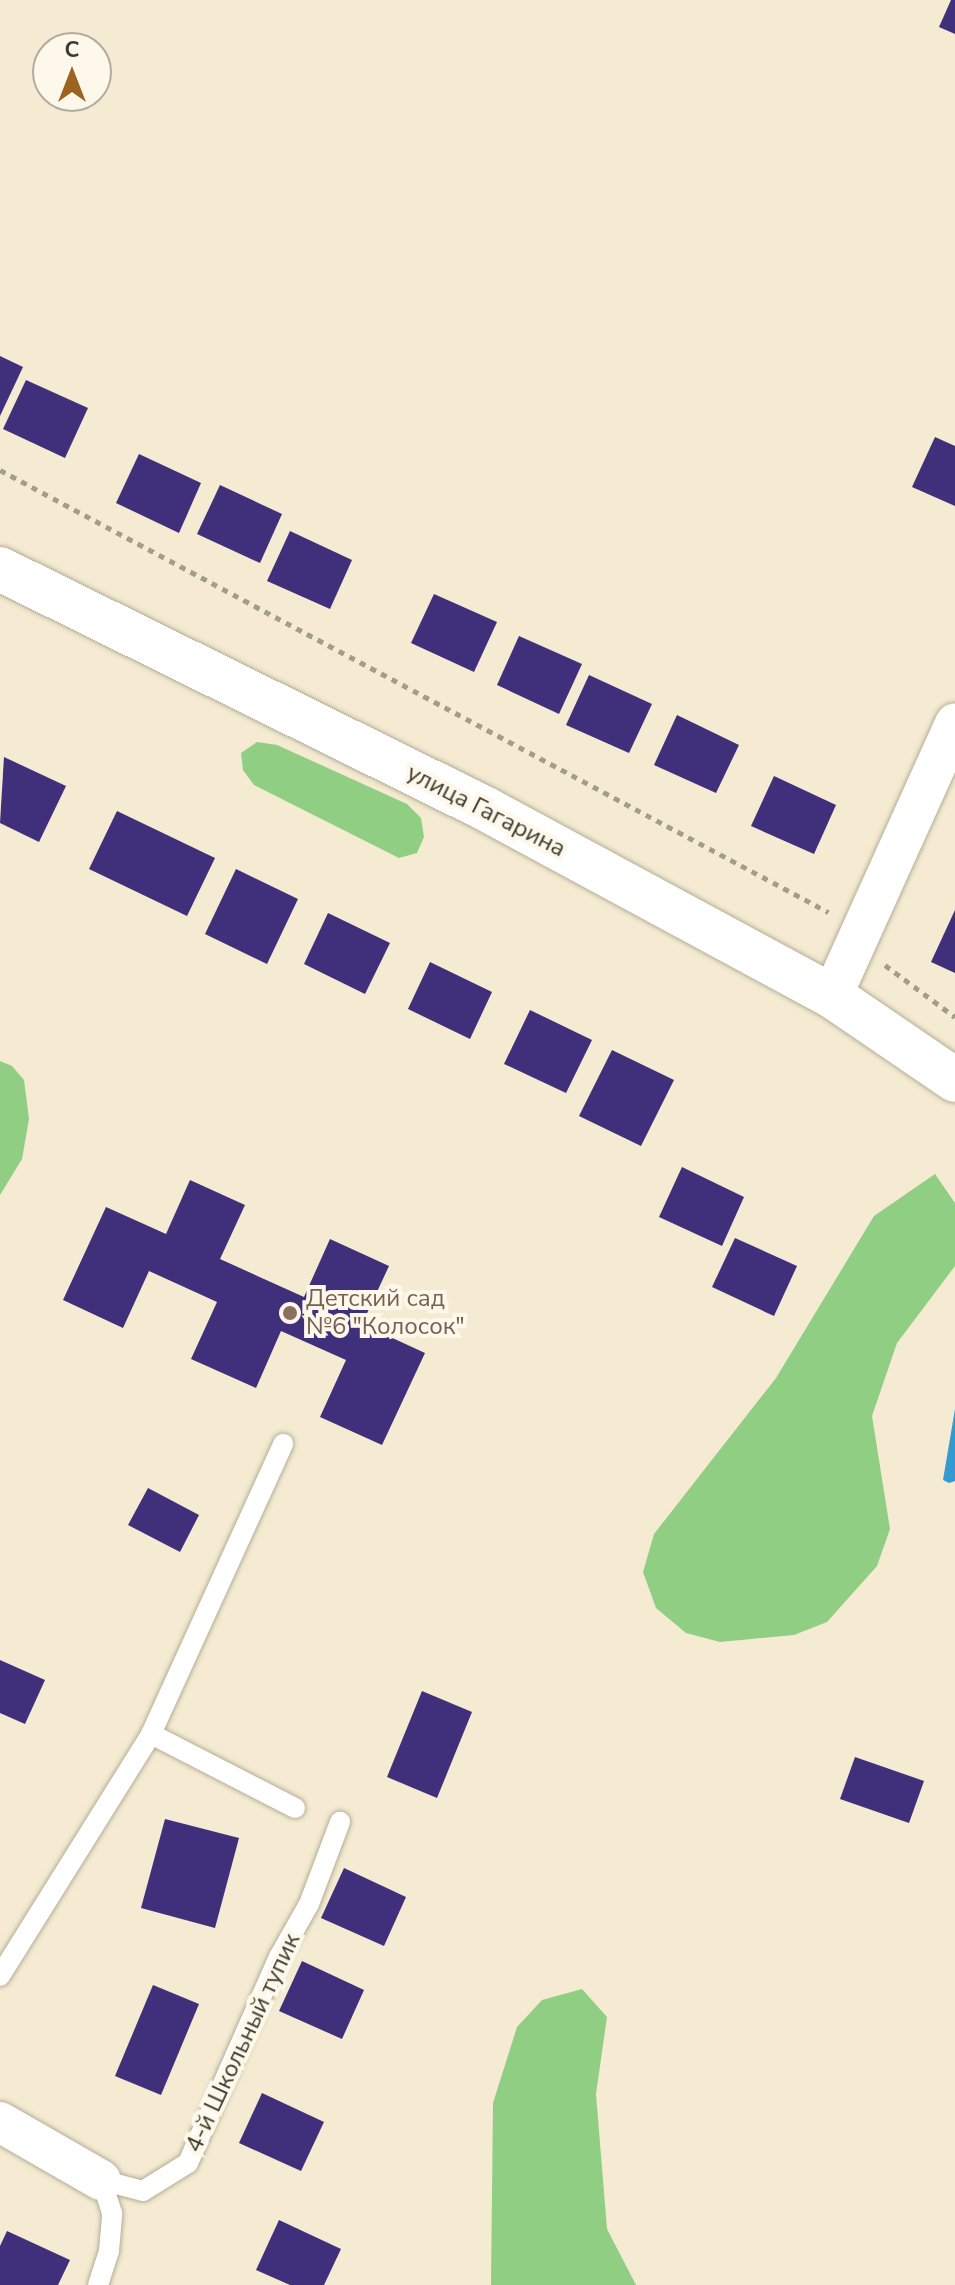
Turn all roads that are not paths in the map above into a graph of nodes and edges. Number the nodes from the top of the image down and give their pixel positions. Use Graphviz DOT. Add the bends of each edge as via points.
graph roads {
  1 [pos="0,569"];
  2 [pos="955,723"];
  3 [pos="832,996"];
  4 [pos="955,1080"];
  5 [pos="283,1444"];
  6 [pos="151,1734"];
  7 [pos="295,1808"];
  8 [pos="340,1822"];
  9 [pos="0,1976"];
  10 [pos="0,2122"];
  11 [pos="101,2180"];
  12 [pos="98,2285"];
  1 -- 3 [label="main road, улица Гагарина" via="486,809"];
  2 -- 3 [label="street"];
  3 -- 4 [label="main road, улица Гагарина"];
  5 -- 6 [label="lane"];
  6 -- 7 [label="lane"];
  6 -- 9 [label="lane"];
  8 -- 11 [label="lane, 4-й Школьный тупик" via="309,1904 279,1957 188,2163 143,2191"];
  10 -- 11 [label="street"];
  11 -- 12 [label="lane" via="112,2213 109,2251"];
}
